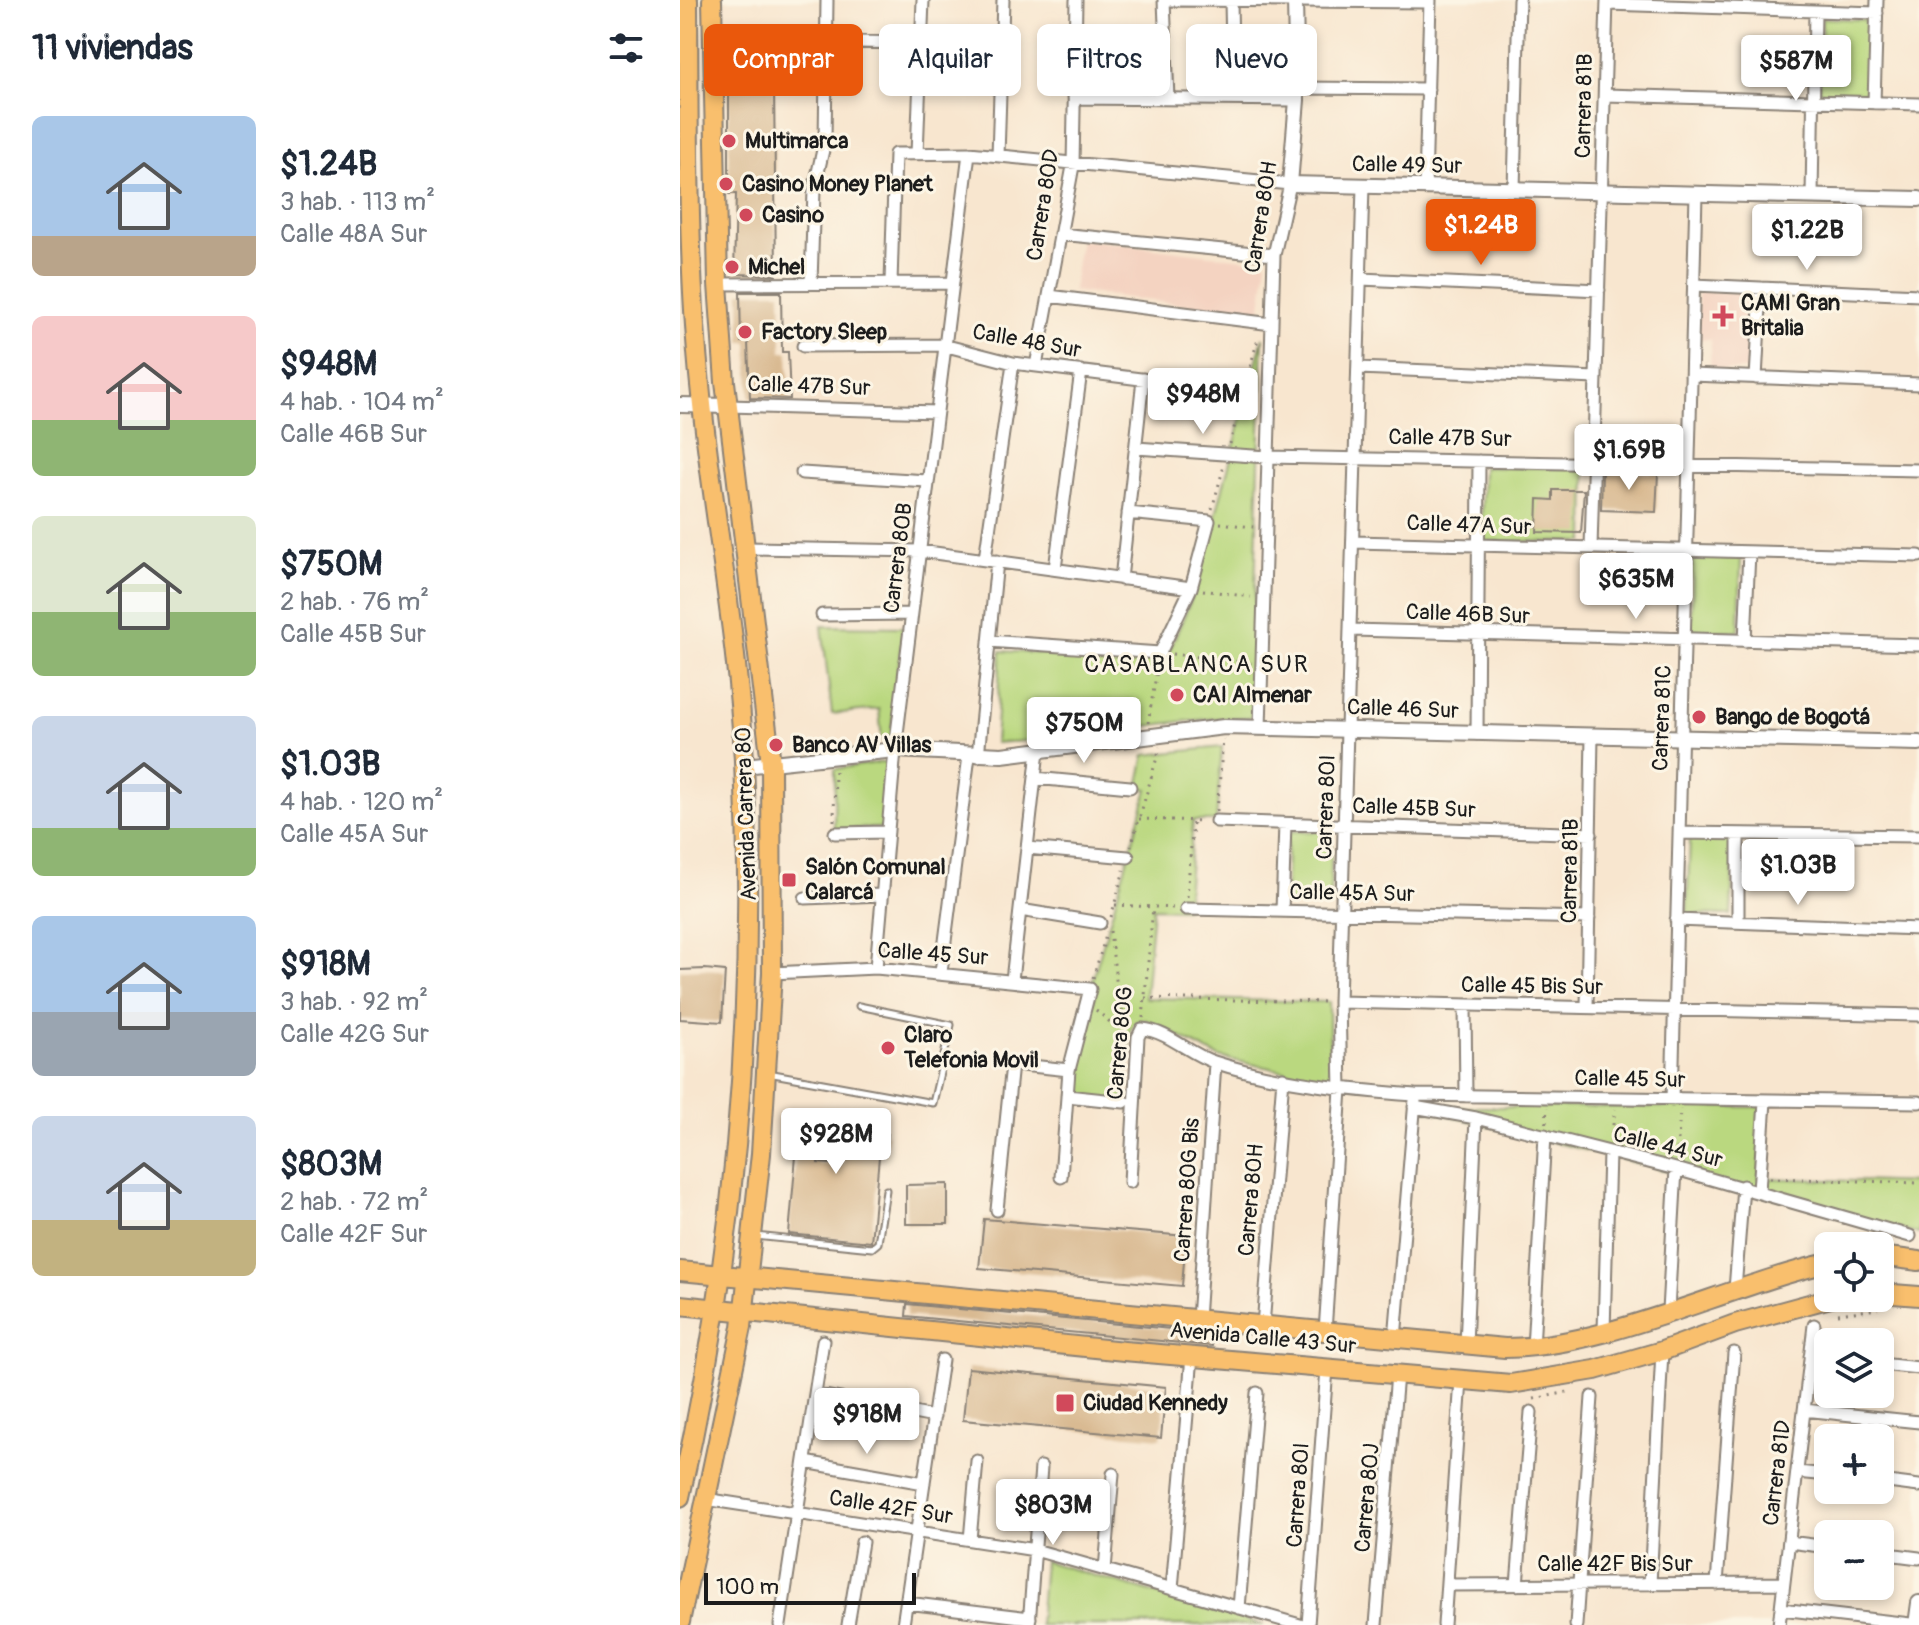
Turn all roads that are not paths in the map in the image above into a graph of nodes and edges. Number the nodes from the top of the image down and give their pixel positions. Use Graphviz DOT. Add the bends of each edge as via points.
graph roads {
  1 [pos="688,0"];
  2 [pos="712,0"];
  3 [pos="827,0"];
  4 [pos="923,0"];
  5 [pos="1003,0"];
  6 [pos="1076,0"];
  7 [pos="1164,0"];
  8 [pos="1171,0"];
  9 [pos="1519,0"];
  10 [pos="1231,1"];
  11 [pos="1295,1"];
  12 [pos="1430,1"];
  13 [pos="1607,2"];
  14 [pos="1710,4"];
  15 [pos="1793,5"];
  16 [pos="1877,6"];
  17 [pos="1815,11"];
  18 [pos="712,24"];
  19 [pos="826,24"];
  20 [pos="922,24"];
  21 [pos="1295,24"];
  22 [pos="1428,89"];
  23 [pos="1317,93"];
  24 [pos="1605,95"];
  25 [pos="713,96"];
  26 [pos="825,96"];
  27 [pos="920,96"];
  28 [pos="1271,96"];
  29 [pos="1297,96"];
  30 [pos="1074,98"];
  31 [pos="1168,99"];
  32 [pos="1233,99"];
  33 [pos="1813,101"];
  34 [pos="1874,103"];
  35 [pos="1919,104"];
  36 [pos="969,153"];
  37 [pos="917,154"];
  38 [pos="998,156"];
  39 [pos="1073,166"];
  40 [pos="1290,184"];
  41 [pos="1363,186"];
  42 [pos="1425,187"];
  43 [pos="1514,189"];
  44 [pos="1602,191"];
  45 [pos="1696,194"];
  46 [pos="1812,196"];
  47 [pos="1919,199"];
  48 [pos="1060,234"];
  49 [pos="1274,255"];
  50 [pos="1361,279"];
  51 [pos="811,283"];
  52 [pos="891,283"];
  53 [pos="952,283"];
  54 [pos="718,284"];
  55 [pos="1694,285"];
  56 [pos="1761,288"];
  57 [pos="1599,290"];
  58 [pos="1919,295"];
  59 [pos="1049,296"];
  60 [pos="1267,324"];
  61 [pos="943,345"];
  62 [pos="803,346"];
  63 [pos="1013,363"];
  64 [pos="1036,366"];
  65 [pos="1359,368"];
  66 [pos="1081,371"];
  67 [pos="1691,375"];
  68 [pos="1596,378"];
  69 [pos="1756,378"];
  70 [pos="1143,379"];
  71 [pos="1919,384"];
  72 [pos="1244,392"];
  73 [pos="680,405"];
  74 [pos="702,405"];
  75 [pos="728,406"];
  76 [pos="937,412"];
  77 [pos="1136,448"];
  78 [pos="1268,457"];
  79 [pos="1356,459"];
  80 [pos="1479,461"];
  81 [pos="1594,463"];
  82 [pos="1689,465"];
  83 [pos="1919,470"];
  84 [pos="802,473"];
  85 [pos="927,481"];
  86 [pos="1128,513"];
  87 [pos="1354,542"];
  88 [pos="1478,546"];
  89 [pos="747,548"];
  90 [pos="1591,548"];
  91 [pos="1687,550"];
  92 [pos="920,551"];
  93 [pos="1749,552"];
  94 [pos="1919,556"];
  95 [pos="991,560"];
  96 [pos="1055,569"];
  97 [pos="1121,579"];
  98 [pos="1191,588"];
  99 [pos="911,614"];
  100 [pos="822,615"];
  101 [pos="1352,630"];
  102 [pos="1477,635"];
  103 [pos="1684,640"];
  104 [pos="989,641"];
  105 [pos="1745,641"];
  106 [pos="1919,645"];
  107 [pos="1260,728"];
  108 [pos="1349,729"];
  109 [pos="1477,734"];
  110 [pos="1592,736"];
  111 [pos="1682,737"];
  112 [pos="1919,743"];
  113 [pos="895,750"];
  114 [pos="1038,751"];
  115 [pos="973,756"];
  116 [pos="771,763"];
  117 [pos="744,766"];
  118 [pos="1035,778"];
  119 [pos="1130,787"];
  120 [pos="1216,821"];
  121 [pos="1285,824"];
  122 [pos="1346,826"];
  123 [pos="888,832"];
  124 [pos="835,833"];
  125 [pos="1679,833"];
  126 [pos="1591,834"];
  127 [pos="1738,834"];
  128 [pos="1919,836"];
  129 [pos="1027,848"];
  130 [pos="1128,857"];
  131 [pos="882,895"];
  132 [pos="805,898"];
  133 [pos="1186,909"];
  134 [pos="1020,910"];
  135 [pos="1282,911"];
  136 [pos="1343,912"];
  137 [pos="1589,918"];
  138 [pos="1676,920"];
  139 [pos="1738,922"];
  140 [pos="1105,924"];
  141 [pos="1919,929"];
  142 [pos="876,968"];
  143 [pos="941,972"];
  144 [pos="772,973"];
  145 [pos="1012,980"];
  146 [pos="1339,1002"];
  147 [pos="1465,1005"];
  148 [pos="859,1006"];
  149 [pos="1587,1007"];
  150 [pos="1674,1009"];
  151 [pos="1919,1015"];
  152 [pos="1140,1033"];
  153 [pos="1215,1063"];
  154 [pos="1069,1070"];
  155 [pos="767,1073"];
  156 [pos="1283,1078"];
  157 [pos="1341,1089"];
  158 [pos="1067,1096"];
  159 [pos="1466,1096"];
  160 [pos="1676,1100"];
  161 [pos="1414,1101"];
  162 [pos="1765,1101"];
  163 [pos="1124,1102"];
  164 [pos="1919,1102"];
  165 [pos="1476,1118"];
  166 [pos="1545,1135"];
  167 [pos="1609,1153"];
  168 [pos="1676,1169"];
  169 [pos="1061,1177"];
  170 [pos="1130,1182"];
  171 [pos="1743,1186"];
  172 [pos="886,1190"];
  173 [pos="1759,1191"];
  174 [pos="997,1210"];
  175 [pos="753,1236"];
  176 [pos="1910,1236"];
  177 [pos="1894,1258"];
  178 [pos="1919,1261"];
  179 [pos="1814,1267"];
  180 [pos="680,1271"];
  181 [pos="722,1275"];
  182 [pos="748,1277"];
  183 [pos="1735,1290"];
  184 [pos="1894,1294"];
  185 [pos="1919,1296"];
  186 [pos="1814,1303"];
  187 [pos="680,1305"];
  188 [pos="717,1309"];
  189 [pos="1668,1311"];
  190 [pos="743,1313"];
  191 [pos="1198,1320"];
  192 [pos="1814,1325"];
  193 [pos="1263,1326"];
  194 [pos="1604,1331"];
  195 [pos="1325,1332"];
  196 [pos="1395,1339"];
  197 [pos="823,1341"];
  198 [pos="1466,1345"];
  199 [pos="1533,1348"];
  200 [pos="1662,1351"];
  201 [pos="1734,1353"];
  202 [pos="1192,1356"];
  203 [pos="1810,1356"];
  204 [pos="1814,1356"];
  205 [pos="942,1360"];
  206 [pos="1894,1365"];
  207 [pos="1327,1368"];
  208 [pos="1919,1368"];
  209 [pos="1397,1374"];
  210 [pos="1461,1380"];
  211 [pos="1257,1393"];
  212 [pos="815,1394"];
  213 [pos="1592,1397"];
  214 [pos="1804,1410"];
  215 [pos="1531,1412"];
  216 [pos="934,1417"];
  217 [pos="1919,1422"];
  218 [pos="977,1461"];
  219 [pos="805,1462"];
  220 [pos="1041,1467"];
  221 [pos="1797,1472"];
  222 [pos="1113,1474"];
  223 [pos="1814,1474"];
  224 [pos="924,1483"];
  225 [pos="1894,1483"];
  226 [pos="1919,1486"];
  227 [pos="680,1497"];
  228 [pos="705,1499"];
  229 [pos="797,1513"];
  230 [pos="917,1532"];
  231 [pos="970,1540"];
  232 [pos="862,1542"];
  233 [pos="1789,1542"];
  234 [pos="1814,1545"];
  235 [pos="1035,1550"];
  236 [pos="1894,1555"];
  237 [pos="1919,1558"];
  238 [pos="1105,1570"];
  239 [pos="1783,1583"];
  240 [pos="1579,1584"];
  241 [pos="1650,1584"];
  242 [pos="1717,1584"];
  243 [pos="1447,1585"];
  244 [pos="1517,1585"];
  245 [pos="1172,1589"];
  246 [pos="907,1603"];
  247 [pos="1919,1603"];
  248 [pos="1239,1608"];
  249 [pos="1781,1609"];
  250 [pos="680,1622"];
  251 [pos="1030,1622"];
  252 [pos="780,1625"];
  253 [pos="848,1625"];
  254 [pos="903,1625"];
  255 [pos="1300,1625"];
  256 [pos="1308,1625"];
  257 [pos="1376,1625"];
  258 [pos="1444,1625"];
  259 [pos="1576,1625"];
  260 [pos="1779,1625"];
  261 [pos="1917,1625"];
  1 -- 74 [label="main road, Avenida Carrera 80" via="689,255"];
  2 -- 18 [label="main road, Avenida Carrera 80"];
  3 -- 19 [label="street"];
  4 -- 20 [label="street"];
  5 -- 38 [label="street"];
  6 -- 30 [label="street, Carrera 80D"];
  7 -- 31 [label="street"];
  8 -- 10 [label="street"];
  9 -- 43 [label="street"];
  10 -- 11 [label="street"];
  10 -- 32 [label="street"];
  11 -- 12 [label="street"];
  11 -- 21 [label="street, Carrera 80H"];
  12 -- 22 [label="street"];
  13 -- 14 [label="street"];
  13 -- 24 [label="street, Carrera 81B"];
  14 -- 15 [label="street"];
  15 -- 17 [label="street"];
  16 -- 17 [label="street"];
  16 -- 34 [label="street"];
  17 -- 33 [label="street"];
  22 -- 23 [label="street"];
  22 -- 42 [label="street"];
  24 -- 33 [label="street"];
  24 -- 44 [label="street, Carrera 81B"];
  25 -- 54 [label="main road, Avenida Carrera 80"];
  26 -- 51 [label="street" via="825,141 814,190"];
  27 -- 37 [label="street"];
  28 -- 32 [label="street"];
  29 -- 40 [label="street, Carrera 80H"];
  30 -- 31 [label="street"];
  30 -- 39 [label="street, Carrera 80D"];
  31 -- 32 [label="street"];
  33 -- 34 [label="street"];
  33 -- 46 [label="street"];
  34 -- 35 [label="street"];
  36 -- 37 [label="street, Calle 49 Sur"];
  36 -- 38 [label="street, Calle 49 Sur"];
  36 -- 53 [label="street, Carrera 80B"];
  37 -- 52 [label="street, Calle 49 Sur" via="895,154"];
  38 -- 39 [label="street, Calle 49 Sur"];
  39 -- 40 [label="street, Calle 49 Sur"];
  39 -- 48 [label="street, Carrera 80D"];
  40 -- 41 [label="street, Calle 49 Sur"];
  40 -- 49 [label="street, Carrera 80H"];
  41 -- 42 [label="street, Calle 49 Sur"];
  41 -- 50 [label="street, Carrera 80I"];
  42 -- 43 [label="street, Calle 49 Sur"];
  43 -- 44 [label="street, Calle 49 Sur"];
  44 -- 45 [label="street, Calle 49 Sur"];
  44 -- 57 [label="street, Carrera 81B"];
  45 -- 46 [label="street, Calle 49 Sur"];
  45 -- 55 [label="street, Carrera 81C"];
  46 -- 47 [label="street, Calle 49 Sur"];
  48 -- 49 [label="street"];
  48 -- 59 [label="street, Carrera 80D"];
  49 -- 60 [label="street, Carrera 80H"];
  50 -- 57 [label="street"];
  50 -- 65 [label="street, Carrera 80I"];
  51 -- 52 [label="street"];
  51 -- 54 [label="street"];
  52 -- 53 [label="street"];
  53 -- 61 [label="street, Carrera 80B"];
  54 -- 75 [label="main road, Avenida Carrera 80"];
  55 -- 56 [label="street"];
  55 -- 67 [label="street, Carrera 81C"];
  56 -- 58 [label="street"];
  56 -- 69 [label="street"];
  57 -- 68 [label="street, Carrera 81B"];
  59 -- 60 [label="street"];
  59 -- 64 [label="street, Carrera 80D"];
  60 -- 78 [label="street, Carrera 80H"];
  61 -- 62 [label="street, Calle 48 Sur"];
  61 -- 63 [label="street, Calle 48 Sur"];
  61 -- 76 [label="street, Carrera 80B"];
  63 -- 64 [label="street, Calle 48 Sur"];
  63 -- 95 [label="street"];
  64 -- 66 [label="street, Calle 48 Sur"];
  65 -- 68 [label="street"];
  65 -- 79 [label="street, Carrera 80I"];
  66 -- 70 [label="street, Calle 48 Sur"];
  66 -- 96 [label="street"];
  67 -- 69 [label="street"];
  67 -- 82 [label="street, Carrera 81C"];
  68 -- 81 [label="street, Carrera 81B"];
  69 -- 71 [label="street"];
  70 -- 72 [label="street, Calle 48 Sur"];
  70 -- 77 [label="street"];
  73 -- 74 [label="street, Calle 47B Sur"];
  74 -- 75 [label="street, Calle 47B Sur"];
  74 -- 117 [label="main road, Avenida Carrera 80"];
  75 -- 76 [label="street, Calle 47B Sur"];
  75 -- 89 [label="main road, Avenida Carrera 80"];
  76 -- 85 [label="street, Carrera 80B"];
  77 -- 78 [label="street"];
  77 -- 86 [label="street"];
  78 -- 79 [label="street, Calle 47B Sur"];
  78 -- 107 [label="street, Carrera 80H"];
  79 -- 80 [label="street, Calle 47B Sur"];
  79 -- 87 [label="street, Carrera 80I"];
  80 -- 81 [label="street, Calle 47B Sur"];
  80 -- 88 [label="street"];
  81 -- 82 [label="street, Calle 47B Sur"];
  81 -- 90 [label="street, Carrera 81B"];
  82 -- 83 [label="street, Calle 47B Sur"];
  82 -- 91 [label="street, Carrera 81C"];
  84 -- 85 [label="street"];
  85 -- 92 [label="street, Carrera 80B"];
  86 -- 97 [label="street"];
  86 -- 98 [label="street" via="1209,521"];
  87 -- 88 [label="street, Calle 47A Sur"];
  87 -- 101 [label="street, Carrera 80I"];
  88 -- 90 [label="street, Calle 47A Sur"];
  88 -- 102 [label="street"];
  89 -- 92 [label="street"];
  89 -- 116 [label="main road, Avenida Carrera 80"];
  90 -- 91 [label="street, Calle 47A Sur"];
  91 -- 93 [label="street, Calle 47A Sur"];
  91 -- 103 [label="street, Carrera 81C"];
  92 -- 95 [label="street"];
  92 -- 99 [label="street, Carrera 80B"];
  93 -- 94 [label="street, Calle 47A Sur"];
  93 -- 105 [label="street"];
  95 -- 96 [label="street"];
  95 -- 104 [label="street"];
  96 -- 97 [label="street"];
  97 -- 98 [label="street"];
  98 -- 104 [label="street" via="1160,653"];
  99 -- 100 [label="street"];
  99 -- 113 [label="street, Carrera 80B"];
  101 -- 102 [label="street, Calle 46B Sur"];
  101 -- 108 [label="street, Carrera 80I"];
  102 -- 103 [label="street, Calle 46B Sur"];
  102 -- 109 [label="street"];
  103 -- 105 [label="street, Calle 46B Sur"];
  103 -- 111 [label="street, Carrera 81C"];
  104 -- 115 [label="street"];
  105 -- 106 [label="street, Calle 46B Sur"];
  107 -- 108 [label="street, Calle 46 Sur"];
  107 -- 114 [label="street, Calle 46 Sur" via="1146,735"];
  108 -- 109 [label="street, Calle 46 Sur"];
  108 -- 122 [label="street, Carrera 80I"];
  109 -- 110 [label="street, Calle 46 Sur"];
  110 -- 111 [label="street, Calle 46 Sur"];
  110 -- 126 [label="street, Carrera 81B"];
  111 -- 112 [label="street, Calle 46 Sur"];
  111 -- 125 [label="street, Carrera 81C"];
  113 -- 115 [label="street, Calle 46 Sur"];
  113 -- 116 [label="street, Calle 46 Sur"];
  113 -- 123 [label="street, Carrera 80B"];
  114 -- 115 [label="street, Calle 46 Sur"];
  114 -- 118 [label="street"];
  115 -- 143 [label="street"];
  116 -- 117 [label="street, Calle 46 Sur"];
  116 -- 144 [label="main road, Avenida Carrera 80"];
  117 -- 181 [label="main road, Avenida Carrera 80" via="748,995"];
  118 -- 119 [label="street"];
  118 -- 129 [label="street"];
  120 -- 121 [label="street, Calle 45B Sur"];
  121 -- 122 [label="street, Calle 45B Sur"];
  121 -- 135 [label="street"];
  122 -- 126 [label="street, Calle 45B Sur"];
  122 -- 136 [label="street, Carrera 80I"];
  123 -- 124 [label="street"];
  123 -- 131 [label="street, Carrera 80B"];
  125 -- 127 [label="street"];
  125 -- 138 [label="street, Carrera 81C"];
  126 -- 137 [label="street, Carrera 81B"];
  127 -- 128 [label="street"];
  127 -- 139 [label="street"];
  129 -- 130 [label="street"];
  129 -- 134 [label="street"];
  131 -- 132 [label="street"];
  131 -- 142 [label="street, Carrera 80B"];
  133 -- 135 [label="street, Calle 45A Sur"];
  134 -- 140 [label="street"];
  134 -- 145 [label="street"];
  135 -- 136 [label="street, Calle 45A Sur"];
  136 -- 137 [label="street, Calle 45A Sur"];
  136 -- 146 [label="street, Carrera 80I"];
  137 -- 149 [label="street, Carrera 81B"];
  138 -- 139 [label="street"];
  138 -- 150 [label="street, Carrera 81C"];
  139 -- 141 [label="street"];
  142 -- 143 [label="street, Calle 45 Sur"];
  142 -- 144 [label="street, Calle 45 Sur"];
  143 -- 145 [label="street, Calle 45 Sur"];
  144 -- 155 [label="main road, Avenida Carrera 80"];
  145 -- 154 [label="street, Calle 45 Sur" via="1090,989"];
  146 -- 147 [label="street, Calle 45 Bis Sur"];
  146 -- 157 [label="street, Carrera 80I"];
  147 -- 149 [label="street, Calle 45 Bis Sur"];
  147 -- 159 [label="street"];
  148 -- 155 [label="lane" via="951,1025 933,1103"];
  149 -- 150 [label="street, Calle 45 Bis Sur"];
  150 -- 151 [label="street, Calle 45 Bis Sur"];
  150 -- 160 [label="street, Carrera 81C"];
  152 -- 153 [label="street, Calle 45 Sur" via="1160,1033"];
  152 -- 170 [label="street, Carrera 80G"];
  153 -- 156 [label="street, Calle 45 Sur"];
  153 -- 191 [label="street, Carrera 80G Bis"];
  154 -- 158 [label="street"];
  154 -- 174 [label="street" via="1012,1064"];
  155 -- 175 [label="main road, Avenida Carrera 80"];
  156 -- 157 [label="street, Calle 45 Sur"];
  156 -- 193 [label="street, Carrera 80H"];
  157 -- 161 [label="street, Calle 45 Sur"];
  157 -- 195 [label="street, Carrera 80I"];
  158 -- 163 [label="street"];
  158 -- 169 [label="street"];
  159 -- 160 [label="street, Calle 45 Sur"];
  159 -- 161 [label="street, Calle 45 Sur"];
  160 -- 162 [label="street, Calle 45 Sur"];
  161 -- 165 [label="street, Calle 44 Sur"];
  161 -- 196 [label="street"];
  162 -- 164 [label="street, Calle 45 Sur"];
  162 -- 173 [label="street"];
  165 -- 166 [label="street, Calle 44 Sur"];
  165 -- 198 [label="street"];
  166 -- 167 [label="street, Calle 44 Sur"];
  166 -- 199 [label="street"];
  167 -- 168 [label="street, Calle 44 Sur"];
  167 -- 194 [label="street"];
  168 -- 171 [label="street, Calle 44 Sur"];
  168 -- 189 [label="street"];
  171 -- 173 [label="street, Calle 44 Sur"];
  171 -- 183 [label="street"];
  172 -- 175 [label="lane" via="878,1243 872,1248"];
  173 -- 176 [label="street, Calle 44 Sur"];
  175 -- 182 [label="main road, Avenida Carrera 80"];
  177 -- 178 [label="main road"];
  179 -- 183 [label="main road, Avenida Calle 43 Sur"];
  180 -- 181 [label="main road, Avenida Calle 43 Sur"];
  181 -- 182 [label="main road, Avenida Calle 43 Sur"];
  181 -- 188 [label="main road, Avenida Carrera 80"];
  182 -- 190 [label="main road, Avenida Carrera 80"];
  182 -- 191 [label="main road, Avenida Calle 43 Sur"];
  183 -- 189 [label="main road, Avenida Calle 43 Sur"];
  184 -- 185 [label="main road"];
  186 -- 200 [label="main road, Avenida Calle 43 Sur"];
  187 -- 188 [label="main road, Avenida Calle 43 Sur"];
  188 -- 190 [label="main road, Avenida Calle 43 Sur"];
  188 -- 227 [label="main road, Avenida Carrera 80"];
  189 -- 194 [label="main road, Avenida Calle 43 Sur"];
  190 -- 202 [label="main road, Avenida Calle 43 Sur"];
  190 -- 228 [label="main road, Avenida Carrera 80"];
  191 -- 193 [label="main road, Avenida Calle 43 Sur"];
  192 -- 203 [label="street, Carrera 81D"];
  193 -- 195 [label="main road, Avenida Calle 43 Sur"];
  194 -- 199 [label="main road, Avenida Calle 43 Sur"];
  195 -- 196 [label="main road, Avenida Calle 43 Sur"];
  196 -- 198 [label="main road, Avenida Calle 43 Sur"];
  197 -- 212 [label="street"];
  198 -- 199 [label="main road, Avenida Calle 43 Sur"];
  200 -- 210 [label="main road, Avenida Calle 43 Sur" via="1533,1383"];
  200 -- 241 [label="street"];
  201 -- 242 [label="street"];
  202 -- 207 [label="main road, Avenida Calle 43 Sur"];
  202 -- 245 [label="street"];
  203 -- 204 [label="street"];
  203 -- 214 [label="street, Carrera 81D"];
  205 -- 216 [label="street"];
  206 -- 208 [label="street"];
  207 -- 209 [label="main road, Avenida Calle 43 Sur"];
  207 -- 256 [label="street, Carrera 80I"];
  209 -- 210 [label="main road, Avenida Calle 43 Sur"];
  209 -- 257 [label="street, Carrera 80J"];
  210 -- 243 [label="street"];
  211 -- 248 [label="street"];
  212 -- 216 [label="street"];
  212 -- 219 [label="street"];
  213 -- 240 [label="street"];
  214 -- 217 [label="street"];
  214 -- 221 [label="street, Carrera 81D"];
  215 -- 244 [label="street"];
  216 -- 224 [label="street"];
  218 -- 231 [label="street"];
  219 -- 224 [label="street"];
  219 -- 229 [label="street"];
  220 -- 235 [label="street"];
  221 -- 223 [label="street"];
  221 -- 233 [label="street, Carrera 81D"];
  222 -- 238 [label="street"];
  224 -- 230 [label="street"];
  225 -- 226 [label="street"];
  228 -- 229 [label="street, Calle 42F Sur"];
  228 -- 250 [label="main road, Avenida Carrera 80"];
  229 -- 230 [label="street, Calle 42F Sur"];
  229 -- 252 [label="street"];
  230 -- 231 [label="street, Calle 42F Sur"];
  230 -- 246 [label="street"];
  231 -- 235 [label="street, Calle 42F Sur"];
  232 -- 253 [label="street"];
  233 -- 234 [label="street"];
  233 -- 239 [label="street, Carrera 81D"];
  235 -- 238 [label="street, Calle 42F Sur"];
  235 -- 251 [label="street"];
  236 -- 237 [label="street"];
  238 -- 245 [label="street, Calle 42F Sur"];
  239 -- 242 [label="street, Calle 42F Bis Sur"];
  239 -- 249 [label="street, Carrera 81D"];
  240 -- 241 [label="street, Calle 42F Bis Sur"];
  240 -- 244 [label="street, Calle 42F Bis Sur"];
  240 -- 259 [label="street"];
  241 -- 242 [label="street, Calle 42F Bis Sur"];
  243 -- 244 [label="street, Calle 42F Bis Sur"];
  243 -- 258 [label="street"];
  245 -- 248 [label="street, Calle 42F Sur"];
  246 -- 251 [label="street"];
  246 -- 254 [label="street"];
  247 -- 261 [label="street"];
  248 -- 255 [label="street, Calle 42F Sur"];
  249 -- 260 [label="street, Carrera 81D"];
  249 -- 261 [label="street"];
}
